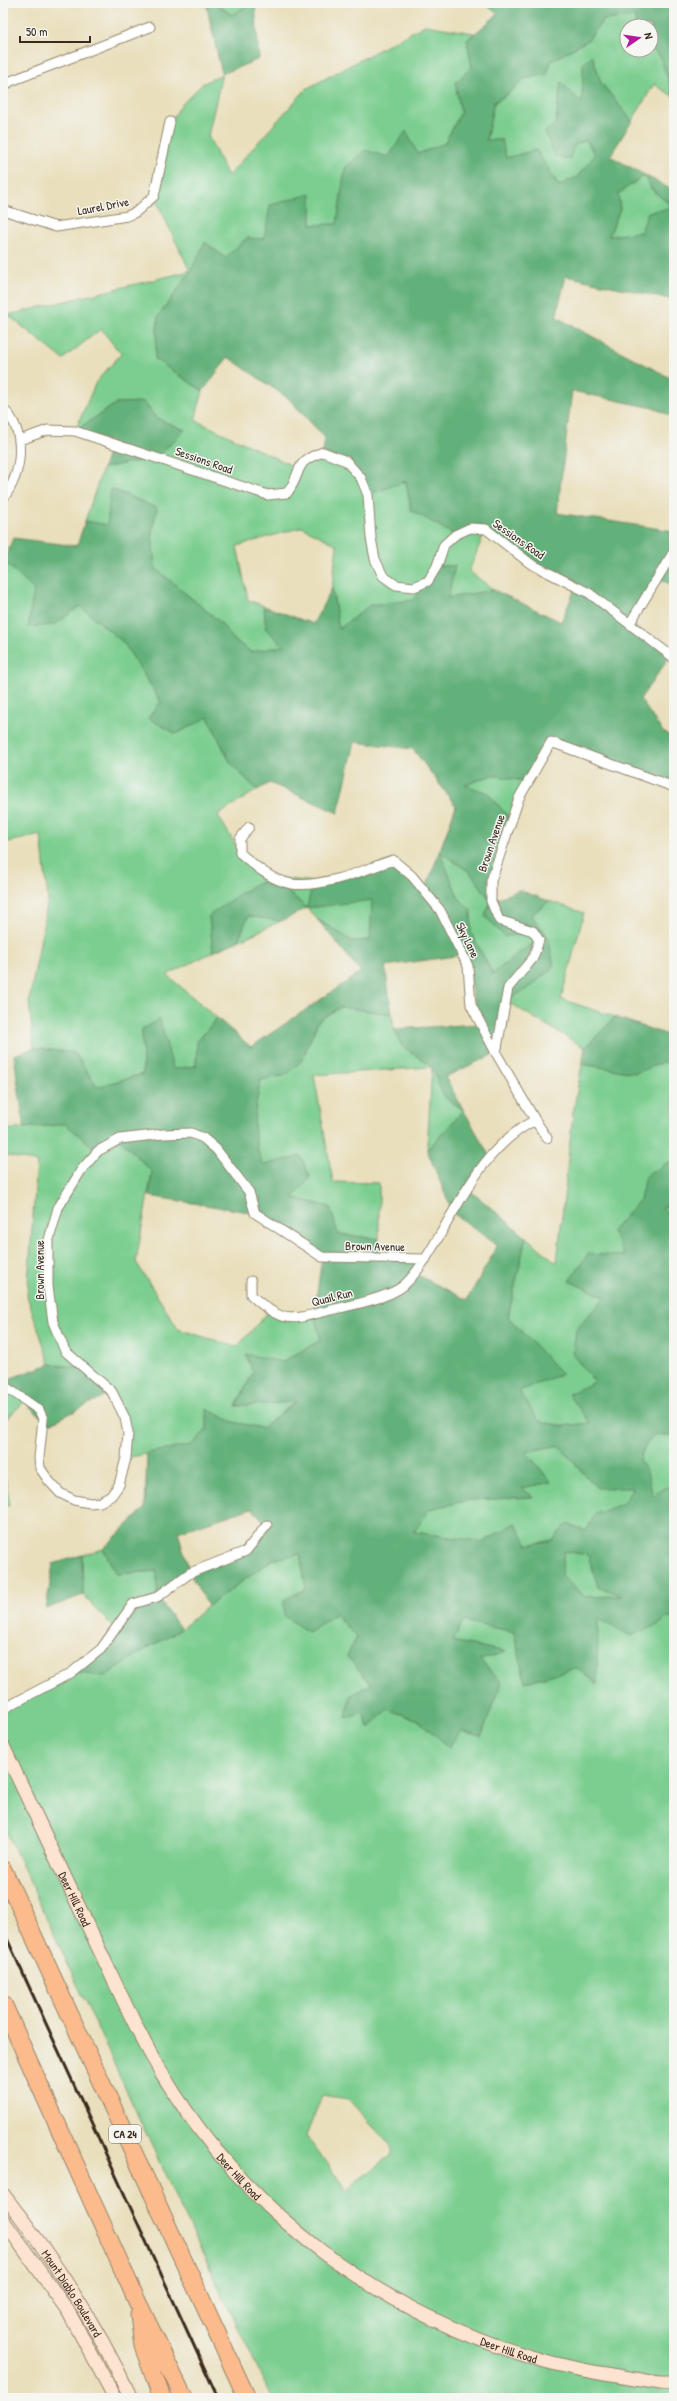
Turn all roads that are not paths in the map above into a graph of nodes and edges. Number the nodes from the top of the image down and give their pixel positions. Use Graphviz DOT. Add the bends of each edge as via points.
graph roads {
  1 [pos="150,27"];
  2 [pos="3,87"];
  3 [pos="170,122"];
  4 [pos="3,210"];
  5 [pos="3,409"];
  6 [pos="20,440"];
  7 [pos="3,498"];
  8 [pos="674,551"];
  9 [pos="630,623"];
  10 [pos="674,658"];
  11 [pos="674,787"];
  12 [pos="249,827"];
  13 [pos="496,1053"];
  14 [pos="535,1120"];
  15 [pos="547,1138"];
  16 [pos="426,1259"];
  17 [pos="251,1281"];
  18 [pos="3,1385"];
  19 [pos="267,1525"];
  20 [pos="3,1709"];
  21 [pos="3,1746"];
  22 [pos="3,1870"];
  23 [pos="3,2004"];
  24 [pos="3,2194"];
  25 [pos="3,2220"];
  26 [pos="137,2301"];
  27 [pos="674,2383"];
  28 [pos="114,2398"];
  29 [pos="131,2398"];
  30 [pos="162,2398"];
  31 [pos="184,2398"];
  32 [pos="247,2398"];
  1 -- 2 [label="street" via="11,81"];
  3 -- 4 [label="street, Laurel Drive" via="154,196 136,212 127,216 56,227"];
  5 -- 6 [label="street" via="11,415"];
  6 -- 7 [label="street" via="16,471"];
  6 -- 9 [label="street, Sessions Road" via="48,430 75,431 268,495 287,492 295,482 298,468 306,458 323,452 346,461 361,478 368,495 370,538 376,560 382,576 396,585 414,587 428,581 437,566 444,545 455,535 470,528 486,529 531,564 589,593"];
  8 -- 9 [label="street"];
  9 -- 10 [label="street"];
  11 -- 13 [label="street, Brown Avenue" via="551,742 519,798 491,881 491,901 499,920 533,931 539,940 533,958 508,988"];
  12 -- 13 [label="street, Sky Lane" via="240,839 240,853 271,877 292,884 357,873 393,860 412,876 440,910 468,966 471,1005"];
  13 -- 14 [label="street, Sky Lane"];
  14 -- 15 [label="street, Sky Lane"];
  14 -- 16 [label="street" via="502,1142 476,1174"];
  16 -- 17 [label="street, Quail Run" via="402,1287 368,1301 292,1320 269,1311 251,1295"];
  16 -- 18 [label="street, Brown Avenue" via="322,1257 256,1213 249,1192 216,1149 203,1138 191,1133 120,1139 98,1150 82,1169 58,1208 48,1243 48,1286 53,1322 65,1351 112,1392 125,1418 128,1433 126,1458 119,1484 111,1496 100,1502 90,1503 74,1500 60,1493 40,1468 42,1414"];
  19 -- 20 [label="street" via="246,1551 190,1573 156,1597 133,1604 95,1654 71,1673"];
  21 -- 27 [label="street, Deer Hill Road" via="136,2027 197,2127 252,2192 315,2247 369,2285 435,2321 487,2342 572,2368 653,2382"];
  22 -- 32 [label="highway, CA 24"];
  23 -- 26 [label="highway"];
  24 -- 29 [label="street, Mount Diablo Boulevard" via="81,2303"];
  25 -- 28 [label="street, Mount Diablo Boulevard" via="68,2311"];
  26 -- 30 [label="highway" via="143,2346"];
  26 -- 31 [label="highway"];
}
